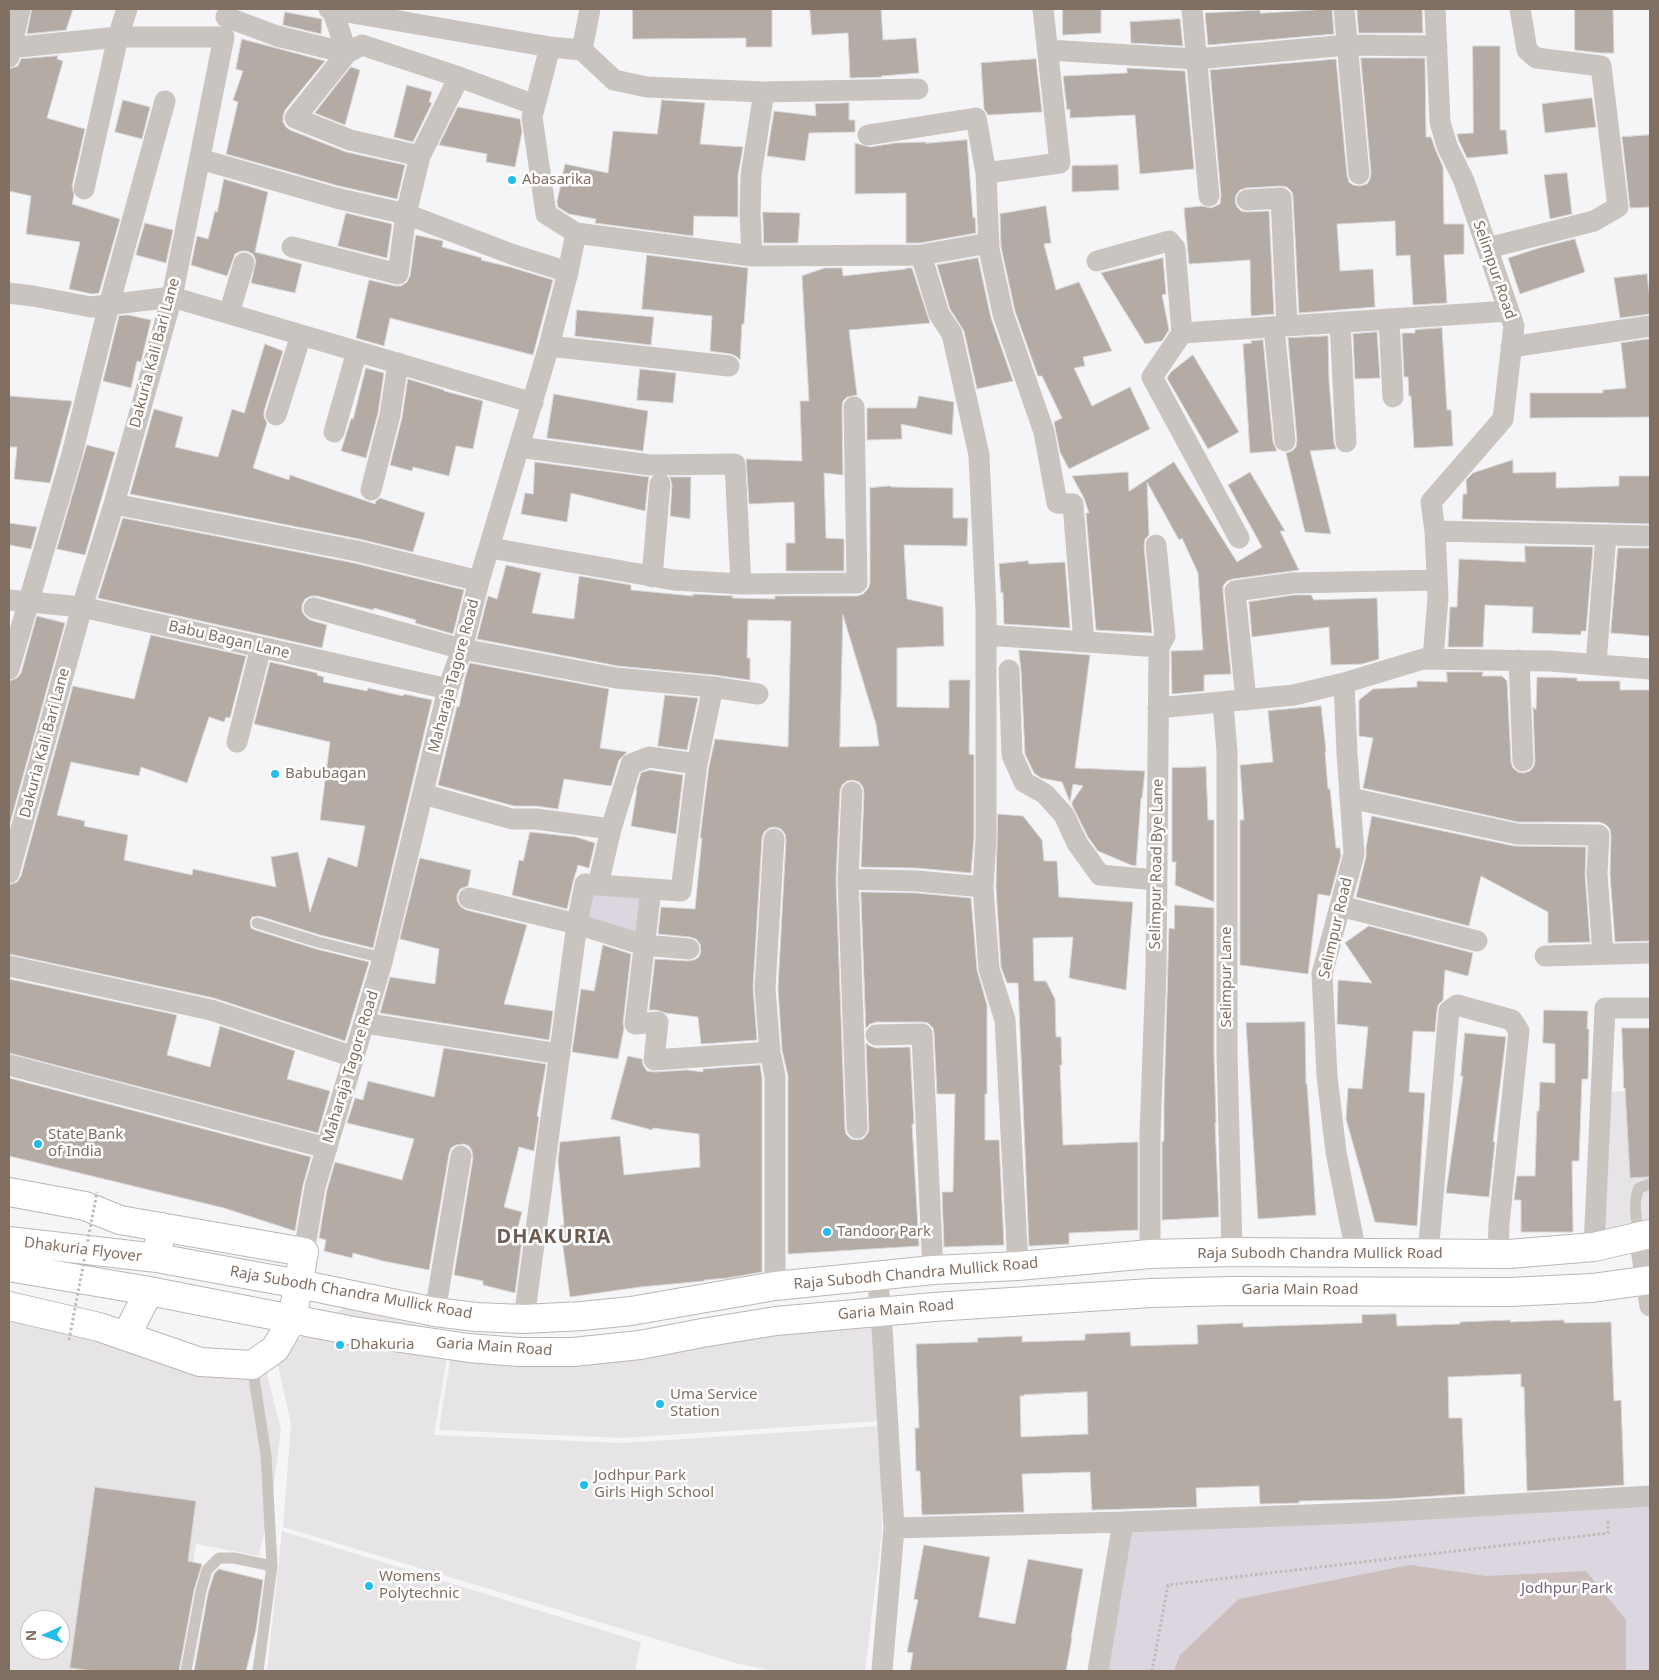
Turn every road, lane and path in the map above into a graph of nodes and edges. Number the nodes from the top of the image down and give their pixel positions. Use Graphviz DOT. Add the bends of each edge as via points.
graph roads {
  1 [pos="20,9"];
  2 [pos="127,9"];
  3 [pos="330,9"];
  4 [pos="590,9"];
  5 [pos="1043,9"];
  6 [pos="1192,9"];
  7 [pos="1344,9"];
  8 [pos="1435,9"];
  9 [pos="1520,9"];
  10 [pos="431,17"];
  11 [pos="227,21"];
  12 [pos="118,37"];
  13 [pos="1347,46"];
  14 [pos="1437,46"];
  15 [pos="550,47"];
  16 [pos="582,50"];
  17 [pos="1048,50"];
  18 [pos="10,51"];
  19 [pos="347,52"];
  20 [pos="1196,59"];
  21 [pos="458,76"];
  22 [pos="918,89"];
  23 [pos="764,92"];
  24 [pos="165,101"];
  25 [pos="535,105"];
  26 [pos="868,135"];
  27 [pos="420,156"];
  28 [pos="200,159"];
  29 [pos="986,173"];
  30 [pos="1359,174"];
  31 [pos="84,189"];
  32 [pos="1209,196"];
  33 [pos="1247,200"];
  34 [pos="406,214"];
  35 [pos="576,233"];
  36 [pos="989,244"];
  37 [pos="292,247"];
  38 [pos="1488,248"];
  39 [pos="921,254"];
  40 [pos="752,256"];
  41 [pos="1097,261"];
  42 [pos="244,263"];
  43 [pos="568,272"];
  44 [pos="9,294"];
  45 [pos="172,297"];
  46 [pos="109,305"];
  47 [pos="1509,311"];
  48 [pos="229,314"];
  49 [pos="1389,319"];
  50 [pos="1340,322"];
  51 [pos="1650,326"];
  52 [pos="1280,327"];
  53 [pos="1182,333"];
  54 [pos="301,335"];
  55 [pos="549,346"];
  56 [pos="1511,347"];
  57 [pos="357,351"];
  58 [pos="398,363"];
  59 [pos="729,366"];
  60 [pos="1393,397"];
  61 [pos="533,403"];
  62 [pos="854,407"];
  63 [pos="276,415"];
  64 [pos="334,432"];
  65 [pos="1285,441"];
  66 [pos="1346,442"];
  67 [pos="519,447"];
  68 [pos="660,484"];
  69 [pos="371,490"];
  70 [pos="114,504"];
  71 [pos="1435,531"];
  72 [pos="1606,535"];
  73 [pos="1650,536"];
  74 [pos="1239,538"];
  75 [pos="1156,545"];
  76 [pos="490,548"];
  77 [pos="652,576"];
  78 [pos="1437,580"];
  79 [pos="479,582"];
  80 [pos="740,584"];
  81 [pos="18,601"];
  82 [pos="82,607"];
  83 [pos="314,608"];
  84 [pos="986,635"];
  85 [pos="1084,642"];
  86 [pos="260,647"];
  87 [pos="1159,647"];
  88 [pos="462,649"];
  89 [pos="1428,659"];
  90 [pos="1519,660"];
  91 [pos="1596,664"];
  92 [pos="9,669"];
  93 [pos="1650,669"];
  94 [pos="1010,670"];
  95 [pos="1344,684"];
  96 [pos="713,687"];
  97 [pos="448,689"];
  98 [pos="758,694"];
  99 [pos="1246,700"];
  100 [pos="1223,703"];
  101 [pos="1158,708"];
  102 [pos="236,742"];
  103 [pos="1523,760"];
  104 [pos="697,764"];
  105 [pos="852,792"];
  106 [pos="423,794"];
  107 [pos="1350,798"];
  108 [pos="611,829"];
  109 [pos="774,839"];
  110 [pos="9,873"];
  111 [pos="848,879"];
  112 [pos="1156,880"];
  113 [pos="598,885"];
  114 [pos="984,887"];
  115 [pos="651,889"];
  116 [pos="469,898"];
  117 [pos="1340,906"];
  118 [pos="257,923"];
  119 [pos="577,924"];
  120 [pos="1477,942"];
  121 [pos="644,945"];
  122 [pos="689,949"];
  123 [pos="1650,953"];
  124 [pos="1603,954"];
  125 [pos="1545,956"];
  126 [pos="383,958"];
  127 [pos="9,966"];
  128 [pos="1650,1008"];
  129 [pos="364,1023"];
  130 [pos="876,1035"];
  131 [pos="770,1052"];
  132 [pos="560,1054"];
  133 [pos="354,1057"];
  134 [pos="9,1065"];
  135 [pos="857,1128"];
  136 [pos="327,1148"];
  137 [pos="461,1156"];
  138 [pos="1650,1184"];
  139 [pos="9,1192"];
  140 [pos="98,1192"];
  141 [pos="161,1227"];
  142 [pos="1645,1236"];
  143 [pos="20,1242"];
  144 [pos="1594,1248"];
  145 [pos="304,1252"];
  146 [pos="1232,1252"];
  147 [pos="1356,1252"];
  148 [pos="1150,1254"];
  149 [pos="1428,1254"];
  150 [pos="1498,1254"];
  151 [pos="158,1258"];
  152 [pos="1018,1266"];
  153 [pos="14,1268"];
  154 [pos="933,1270"];
  155 [pos="877,1276"];
  156 [pos="299,1284"];
  157 [pos="775,1286"];
  158 [pos="1649,1289"];
  159 [pos="149,1291"];
  160 [pos="9,1306"];
  161 [pos="881,1311"];
  162 [pos="435,1312"];
  163 [pos="524,1319"];
  164 [pos="292,1320"];
  165 [pos="126,1336"];
  166 [pos="69,1340"];
  167 [pos="252,1365"];
  168 [pos="1650,1496"];
  169 [pos="1606,1498"];
  170 [pos="1123,1522"];
  171 [pos="894,1528"];
  172 [pos="272,1566"];
  173 [pos="186,1671"];
  174 [pos="258,1671"];
  175 [pos="882,1671"];
  176 [pos="1098,1671"];
  177 [pos="1152,1671"];
  1 -- 18 [label="street"];
  2 -- 12 [label="street"];
  3 -- 10 [label="street"];
  3 -- 19 [label="street"];
  4 -- 16 [label="street"];
  5 -- 17 [label="street"];
  6 -- 20 [label="street"];
  7 -- 13 [label="street"];
  8 -- 14 [label="street, Selimpur Road"];
  9 -- 38 [label="street" via="1527,50 1536,58 1601,66 1618,207 1594,220"];
  10 -- 15 [label="street"];
  11 -- 12 [label="street"];
  11 -- 19 [label="street"];
  11 -- 28 [label="street, Dakuria Kali Bari Lane"];
  12 -- 18 [label="street"];
  12 -- 31 [label="street"];
  13 -- 14 [label="street"];
  13 -- 20 [label="street"];
  13 -- 30 [label="street"];
  14 -- 38 [label="street, Selimpur Road" via="1442,132"];
  15 -- 16 [label="street"];
  15 -- 25 [label="street"];
  16 -- 23 [label="street" via="614,80 647,87"];
  17 -- 20 [label="street"];
  17 -- 29 [label="street" via="1060,164"];
  19 -- 21 [label="street" via="362,46"];
  19 -- 27 [label="street" via="296,118 350,140"];
  20 -- 32 [label="street"];
  21 -- 25 [label="street"];
  21 -- 27 [label="street"];
  22 -- 23 [label="street"];
  23 -- 40 [label="street" via="751,175"];
  24 -- 46 [label="street"];
  25 -- 35 [label="street" via="532,117 546,214"];
  26 -- 29 [label="street" via="976,118"];
  27 -- 34 [label="street"];
  28 -- 34 [label="street" via="336,198"];
  28 -- 45 [label="street, Dakuria Kali Bari Lane"];
  29 -- 36 [label="street"];
  33 -- 52 [label="street" via="1282,198"];
  34 -- 37 [label="street" via="398,274"];
  34 -- 43 [label="street"];
  35 -- 40 [label="street"];
  35 -- 43 [label="street, Maharaja Tagore Road"];
  36 -- 39 [label="street"];
  36 -- 85 [label="street" via="1003,314 1044,432 1057,503 1073,504"];
  38 -- 47 [label="street, Selimpur Road"];
  39 -- 40 [label="street"];
  39 -- 84 [label="street" via="938,314 952,334 979,455"];
  41 -- 53 [label="street" via="1169,242 1175,248"];
  42 -- 48 [label="street"];
  43 -- 55 [label="street, Maharaja Tagore Road"];
  44 -- 46 [label="street" via="91,307"];
  45 -- 46 [label="street"];
  45 -- 48 [label="street"];
  45 -- 70 [label="street, Dakuria Kali Bari Lane"];
  46 -- 81 [label="street" via="72,454"];
  47 -- 49 [label="street"];
  47 -- 56 [label="street, Selimpur Road" via="1514,326"];
  48 -- 54 [label="street"];
  49 -- 50 [label="street"];
  49 -- 60 [label="street"];
  50 -- 52 [label="street"];
  50 -- 66 [label="street"];
  51 -- 56 [label="street"];
  52 -- 53 [label="street"];
  52 -- 65 [label="street"];
  53 -- 74 [label="street" via="1152,377"];
  54 -- 57 [label="street"];
  54 -- 63 [label="street"];
  55 -- 59 [label="street"];
  55 -- 61 [label="street, Maharaja Tagore Road"];
  56 -- 71 [label="street, Selimpur Road" via="1503,419 1431,502"];
  57 -- 58 [label="street"];
  57 -- 64 [label="street"];
  58 -- 61 [label="street"];
  58 -- 69 [label="street" via="390,415"];
  61 -- 67 [label="street, Maharaja Tagore Road"];
  62 -- 80 [label="street" via="858,583"];
  67 -- 76 [label="street, Maharaja Tagore Road"];
  67 -- 80 [label="street" via="650,465 735,464"];
  68 -- 77 [label="street"];
  70 -- 79 [label="street" via="357,551"];
  70 -- 82 [label="street, Dakuria Kali Bari Lane"];
  71 -- 72 [label="street"];
  71 -- 78 [label="street, Selimpur Road"];
  72 -- 73 [label="street"];
  72 -- 91 [label="street"];
  75 -- 87 [label="street, Selimpur Road Bye Lane" via="1165,636"];
  76 -- 77 [label="street"];
  76 -- 79 [label="street, Maharaja Tagore Road"];
  77 -- 80 [label="street"];
  78 -- 89 [label="street, Selimpur Road" via="1438,596"];
  78 -- 99 [label="street" via="1293,583 1235,591"];
  79 -- 88 [label="street, Maharaja Tagore Road"];
  81 -- 82 [label="street, Babu Bagan Lane"];
  81 -- 92 [label="street"];
  82 -- 86 [label="street, Babu Bagan Lane"];
  82 -- 110 [label="street, Dakuria Kali Bari Lane"];
  83 -- 88 [label="street"];
  84 -- 85 [label="street"];
  84 -- 114 [label="street"];
  85 -- 87 [label="street"];
  86 -- 97 [label="street, Babu Bagan Lane"];
  86 -- 102 [label="street"];
  87 -- 101 [label="street, Selimpur Road Bye Lane"];
  88 -- 96 [label="street" via="616,678"];
  88 -- 97 [label="street, Maharaja Tagore Road"];
  89 -- 90 [label="street"];
  89 -- 95 [label="street"];
  90 -- 91 [label="street"];
  90 -- 103 [label="street"];
  91 -- 93 [label="street"];
  94 -- 112 [label="street" via="1012,755 1024,782 1045,794 1064,815 1077,843 1100,875"];
  95 -- 99 [label="street" via="1294,695"];
  95 -- 107 [label="street, Selimpur Road"];
  96 -- 98 [label="street"];
  96 -- 104 [label="street"];
  97 -- 106 [label="street, Maharaja Tagore Road"];
  99 -- 100 [label="street"];
  100 -- 101 [label="street"];
  100 -- 146 [label="street, Selimpur Lane" via="1227,752 1227,1053"];
  101 -- 112 [label="street, Selimpur Road Bye Lane"];
  104 -- 108 [label="street" via="649,757 631,764"];
  104 -- 115 [label="street" via="681,891"];
  105 -- 111 [label="street"];
  106 -- 108 [label="street" via="512,819"];
  106 -- 126 [label="street, Maharaja Tagore Road"];
  107 -- 117 [label="street, Selimpur Road" via="1354,854"];
  107 -- 124 [label="street" via="1517,834 1599,835 1597,874"];
  108 -- 113 [label="street"];
  109 -- 131 [label="street" via="765,988"];
  111 -- 114 [label="street"];
  111 -- 135 [label="street"];
  112 -- 148 [label="street, Selimpur Road Bye Lane"];
  113 -- 115 [label="street"];
  113 -- 119 [label="street" via="585,884"];
  114 -- 152 [label="street" via="989,969 1005,1020"];
  115 -- 121 [label="street"];
  116 -- 119 [label="street"];
  117 -- 120 [label="street"];
  117 -- 147 [label="street, Selimpur Road" via="1322,974 1327,1076 1336,1152"];
  118 -- 126 [label="lane"];
  119 -- 121 [label="street"];
  119 -- 132 [label="street"];
  121 -- 122 [label="street"];
  121 -- 131 [label="street" via="635,1024 658,1022 654,1060"];
  123 -- 124 [label="street"];
  124 -- 125 [label="street"];
  126 -- 129 [label="street, Maharaja Tagore Road"];
  127 -- 133 [label="street" via="211,1010"];
  128 -- 144 [label="street" via="1605,1008"];
  129 -- 132 [label="street"];
  129 -- 133 [label="street, Maharaja Tagore Road"];
  130 -- 154 [label="street" via="922,1034"];
  131 -- 157 [label="street" via="774,1076"];
  132 -- 163 [label="street"];
  133 -- 136 [label="street, Maharaja Tagore Road"];
  134 -- 136 [label="street"];
  136 -- 145 [label="street, Maharaja Tagore Road" via="315,1187"];
  137 -- 162 [label="street"];
  138 -- 142 [label="lane" via="1639,1188 1635,1206"];
  139 -- 141 [label="main road" via="85,1206 120,1220"];
  140 -- 166 [label="path, bridge"];
  141 -- 145 [label="main road"];
  141 -- 151 [label="main road"];
  142 -- 144 [label="main road, Raja Subodh Chandra Mullick Road"];
  142 -- 158 [label="street"];
  143 -- 151 [label="main road, Dhakuria Flyover"];
  144 -- 150 [label="main road, Raja Subodh Chandra Mullick Road"];
  145 -- 156 [label="main road, Maharaja Tagore Road"];
  146 -- 147 [label="main road, Raja Subodh Chandra Mullick Road"];
  146 -- 148 [label="main road, Raja Subodh Chandra Mullick Road"];
  147 -- 149 [label="main road, Raja Subodh Chandra Mullick Road"];
  148 -- 152 [label="main road, Raja Subodh Chandra Mullick Road"];
  149 -- 150 [label="main road, Raja Subodh Chandra Mullick Road"];
  149 -- 150 [label="street" via="1449,1011 1457,1005 1512,1020 1519,1031"];
  151 -- 156 [label="main road, Raja Subodh Chandra Mullick Road"];
  152 -- 154 [label="main road, Raja Subodh Chandra Mullick Road"];
  153 -- 159 [label="main road, Dhakuria Flyover"];
  154 -- 155 [label="main road, Raja Subodh Chandra Mullick Road"];
  155 -- 157 [label="main road, Raja Subodh Chandra Mullick Road"];
  155 -- 161 [label="street"];
  156 -- 162 [label="main road, Raja Subodh Chandra Mullick Road"];
  156 -- 164 [label="main road, Maharaja Tagore Road"];
  157 -- 163 [label="main road, Raja Subodh Chandra Mullick Road" via="631,1311"];
  158 -- 161 [label="main road, Garia Main Road" via="1509,1292 1232,1290"];
  159 -- 164 [label="main road, Garia Main Road"];
  159 -- 165 [label="main road"];
  160 -- 165 [label="main road"];
  161 -- 164 [label="main road, Garia Main Road" via="776,1321 640,1345 573,1352 469,1348"];
  161 -- 171 [label="street"];
  162 -- 163 [label="main road, Raja Subodh Chandra Mullick Road"];
  164 -- 167 [label="main road" via="275,1348"];
  165 -- 167 [label="main road" via="200,1362"];
  167 -- 172 [label="lane" via="266,1455"];
  168 -- 169 [label="street"];
  169 -- 170 [label="street" via="1359,1513"];
  169 -- 177 [label="path" via="1608,1533 1168,1586"];
  170 -- 171 [label="street"];
  170 -- 176 [label="street"];
  171 -- 175 [label="street"];
  172 -- 173 [label="lane" via="219,1558 207,1570"];
  172 -- 174 [label="lane"];
}
